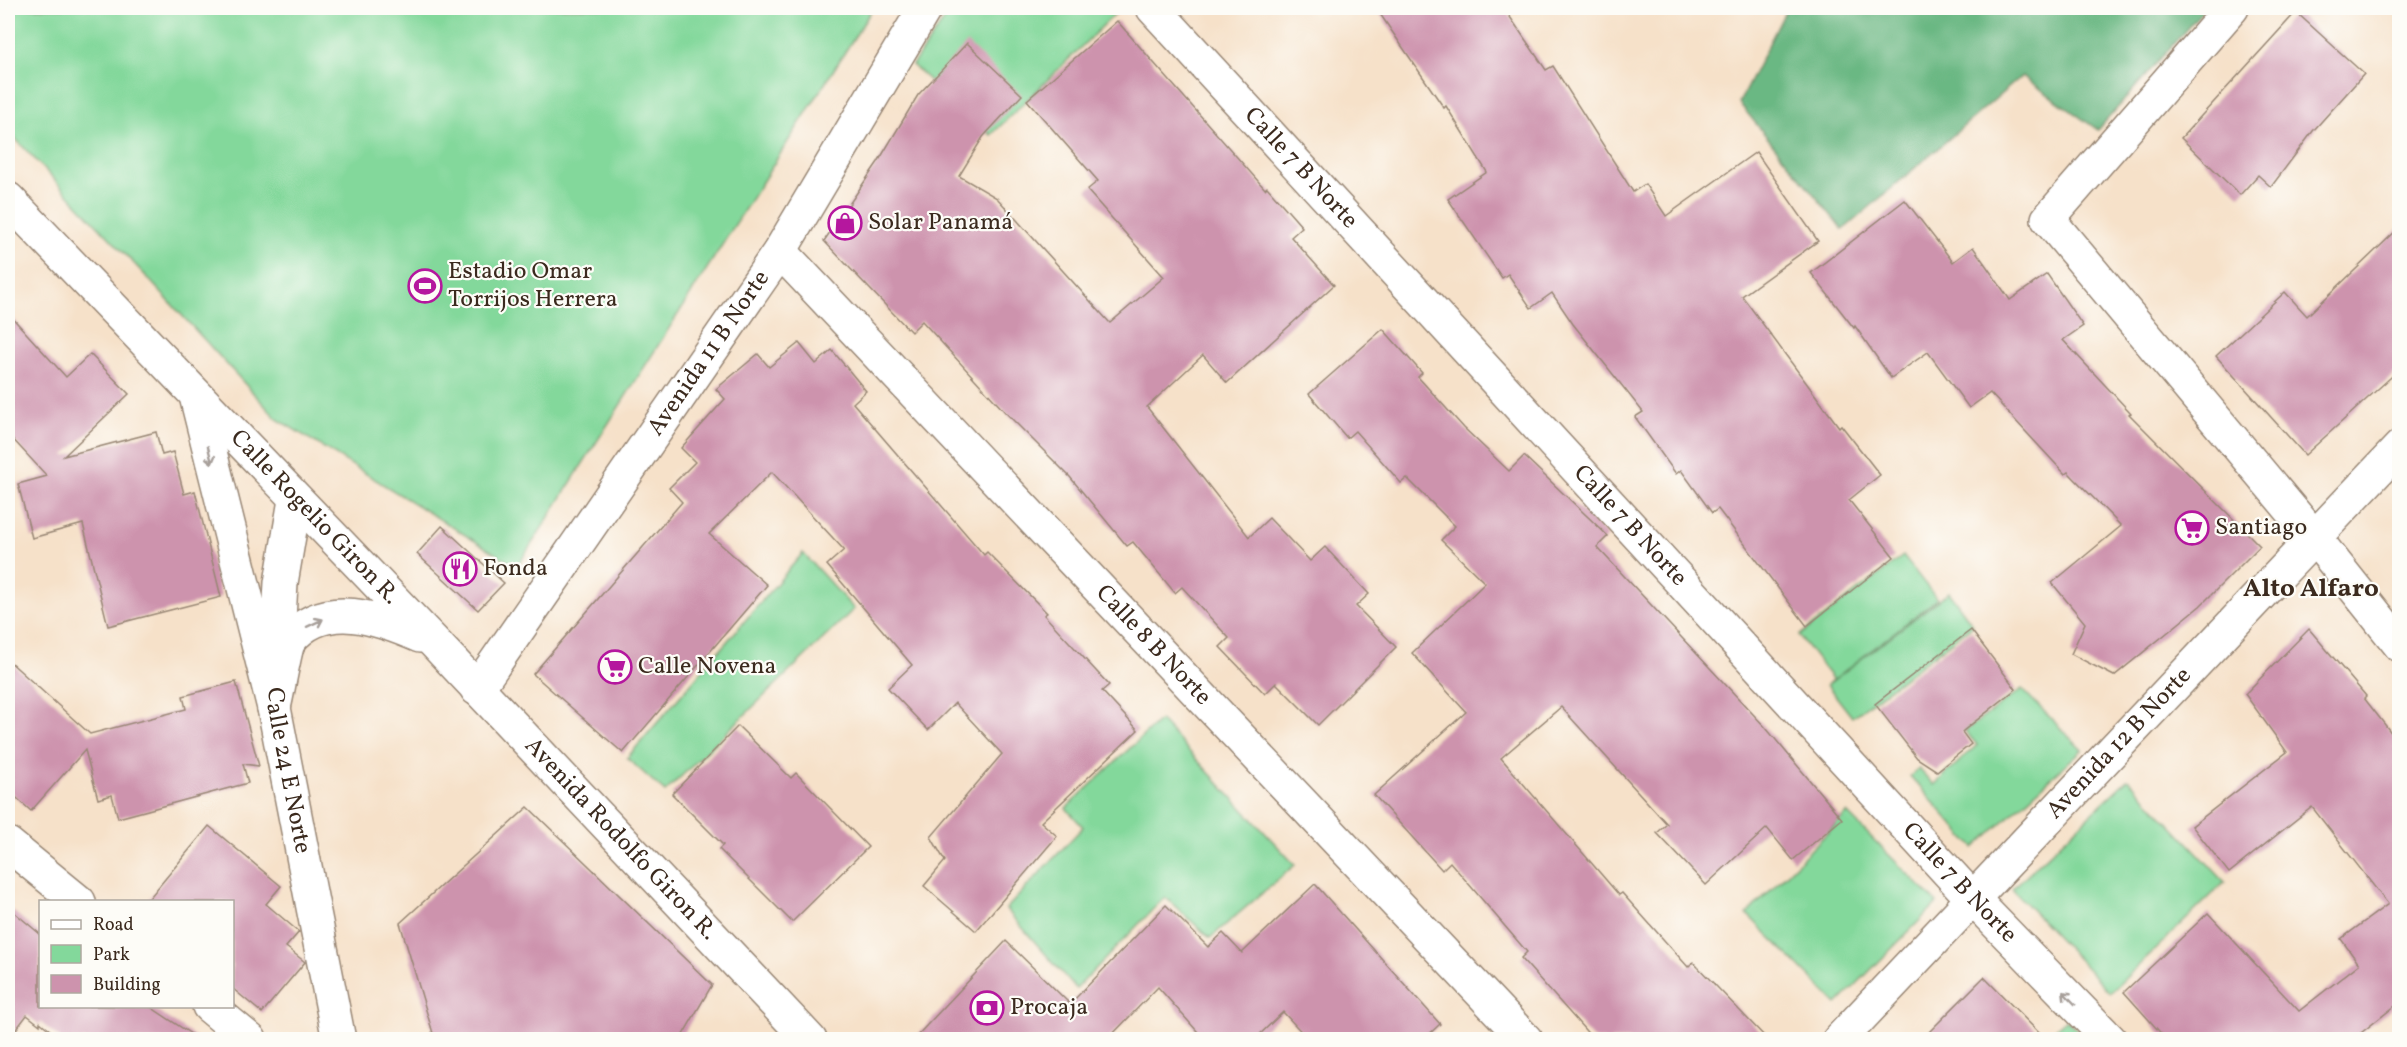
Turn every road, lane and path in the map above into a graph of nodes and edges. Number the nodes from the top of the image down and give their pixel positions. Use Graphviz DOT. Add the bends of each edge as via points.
graph roads {
  1 [pos="925,8"];
  2 [pos="1153,8"];
  3 [pos="2232,8"];
  4 [pos="8,199"];
  5 [pos="780,251"];
  6 [pos="196,398"];
  7 [pos="2400,447"];
  8 [pos="295,500"];
  9 [pos="2314,537"];
  10 [pos="432,640"];
  11 [pos="2400,645"];
  12 [pos="477,689"];
  13 [pos="274,708"];
  14 [pos="8,844"];
  15 [pos="1973,899"];
  16 [pos="77,900"];
  17 [pos="211,1008"];
  18 [pos="250,1040"];
  19 [pos="339,1040"];
  20 [pos="810,1040"];
  21 [pos="1526,1040"];
  22 [pos="1839,1040"];
  23 [pos="2110,1040"];
  1 -- 5 [label="street, Avenida 11 B Norte"];
  2 -- 15 [label="street, Calle 7 B Norte"];
  3 -- 9 [label="street" via="2048,219"];
  4 -- 6 [label="street"];
  5 -- 12 [label="street, Avenida 11 B Norte"];
  5 -- 21 [label="street, Calle 8 B Norte"];
  6 -- 8 [label="street, Calle Rogelio Giron R."];
  6 -- 13 [label="street, one-way"];
  7 -- 9 [label="street, Avenida 12 B Norte"];
  8 -- 10 [label="street, Calle Rogelio Giron R."];
  8 -- 13 [label="street, Calle 24 E Norte" via="281,583"];
  9 -- 11 [label="street"];
  9 -- 15 [label="street, Avenida 12 B Norte"];
  10 -- 12 [label="street, Avenida Rodolfo Giron R."];
  13 -- 10 [label="street, one-way" via="290,640 311,623 338,614 360,615"];
  12 -- 20 [label="street, Avenida Rodolfo Giron R."];
  13 -- 19 [label="street, Calle 24 E Norte"];
  14 -- 16 [label="street"];
  15 -- 22 [label="street, Avenida 12 B Norte"];
  23 -- 15 [label="street, Calle 7 B Norte, one-way"];
  17 -- 18 [label="street"];
}
